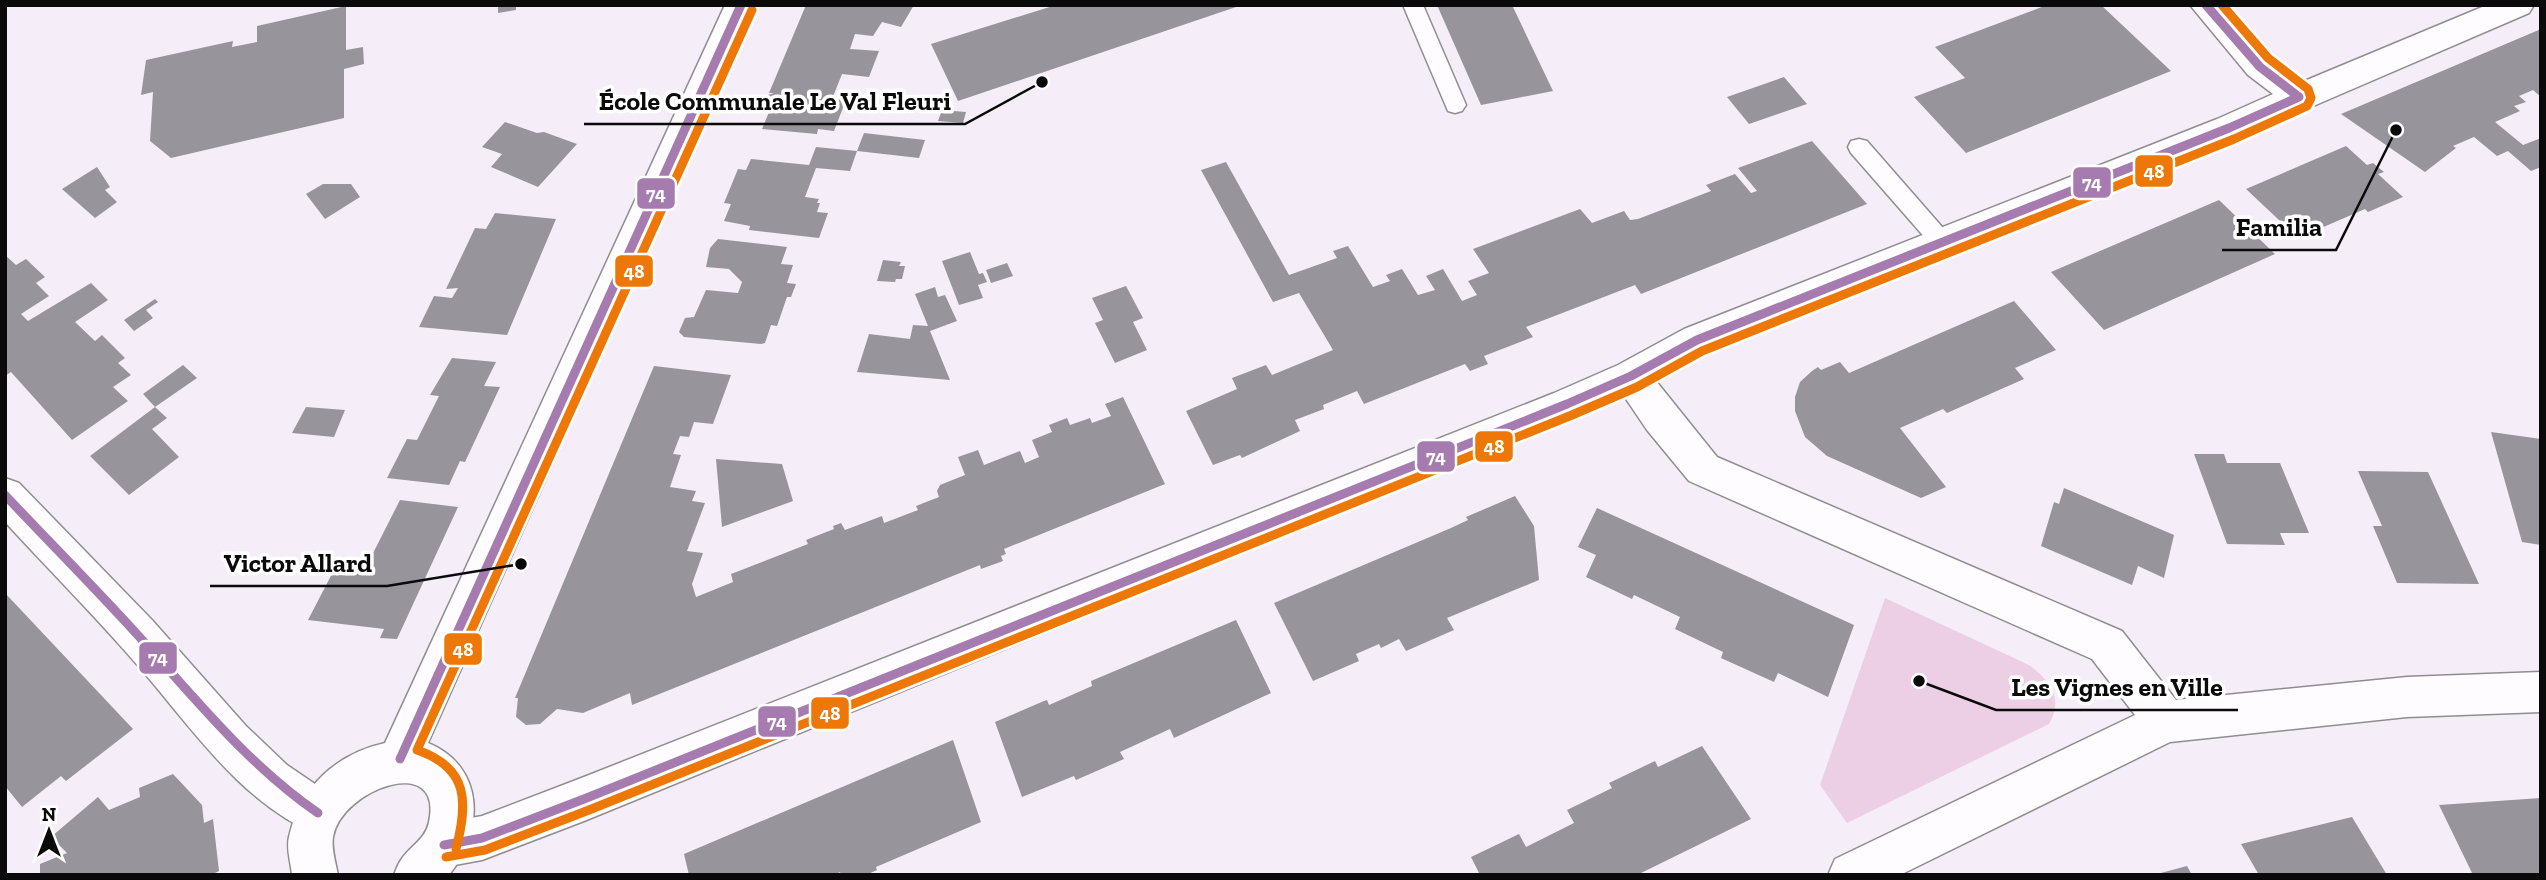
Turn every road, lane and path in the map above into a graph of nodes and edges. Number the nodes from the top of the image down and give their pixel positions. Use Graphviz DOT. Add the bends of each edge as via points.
graph roads {
  1 [pos="741,5"];
  2 [pos="1413,5"];
  3 [pos="2206,5"];
  4 [pos="2518,5"];
  5 [pos="2299,97"];
  6 [pos="1455,104"];
  7 [pos="1859,147"];
  8 [pos="1942,242"];
  9 [pos="1631,376"];
  10 [pos="5,495"];
  11 [pos="2541,692"];
  12 [pos="2166,722"];
  13 [pos="400,759"];
  14 [pos="318,813"];
  15 [pos="430,860"];
  16 [pos="315,875"];
  17 [pos="1851,875"];
  1 -- 13 [label="street"];
  2 -- 6 [label="lane"];
  3 -- 5 [label="street" via="2260,67"];
  4 -- 5 [label="street"];
  5 -- 8 [label="street"];
  7 -- 8 [label="lane"];
  8 -- 9 [label="street" via="1697,340"];
  9 -- 12 [label="street" via="1703,469 2106,645"];
  9 -- 15 [label="street"];
  10 -- 14 [label="street" via="262,772"];
  11 -- 12 [label="street" via="2407,697"];
  12 -- 17 [label="street"];
  13 -- 14 [label="street" via="354,775"];
  13 -- 15 [label="street" via="420,761 448,783 452,822"];
  14 -- 16 [label="street" via="308,858"];
}
